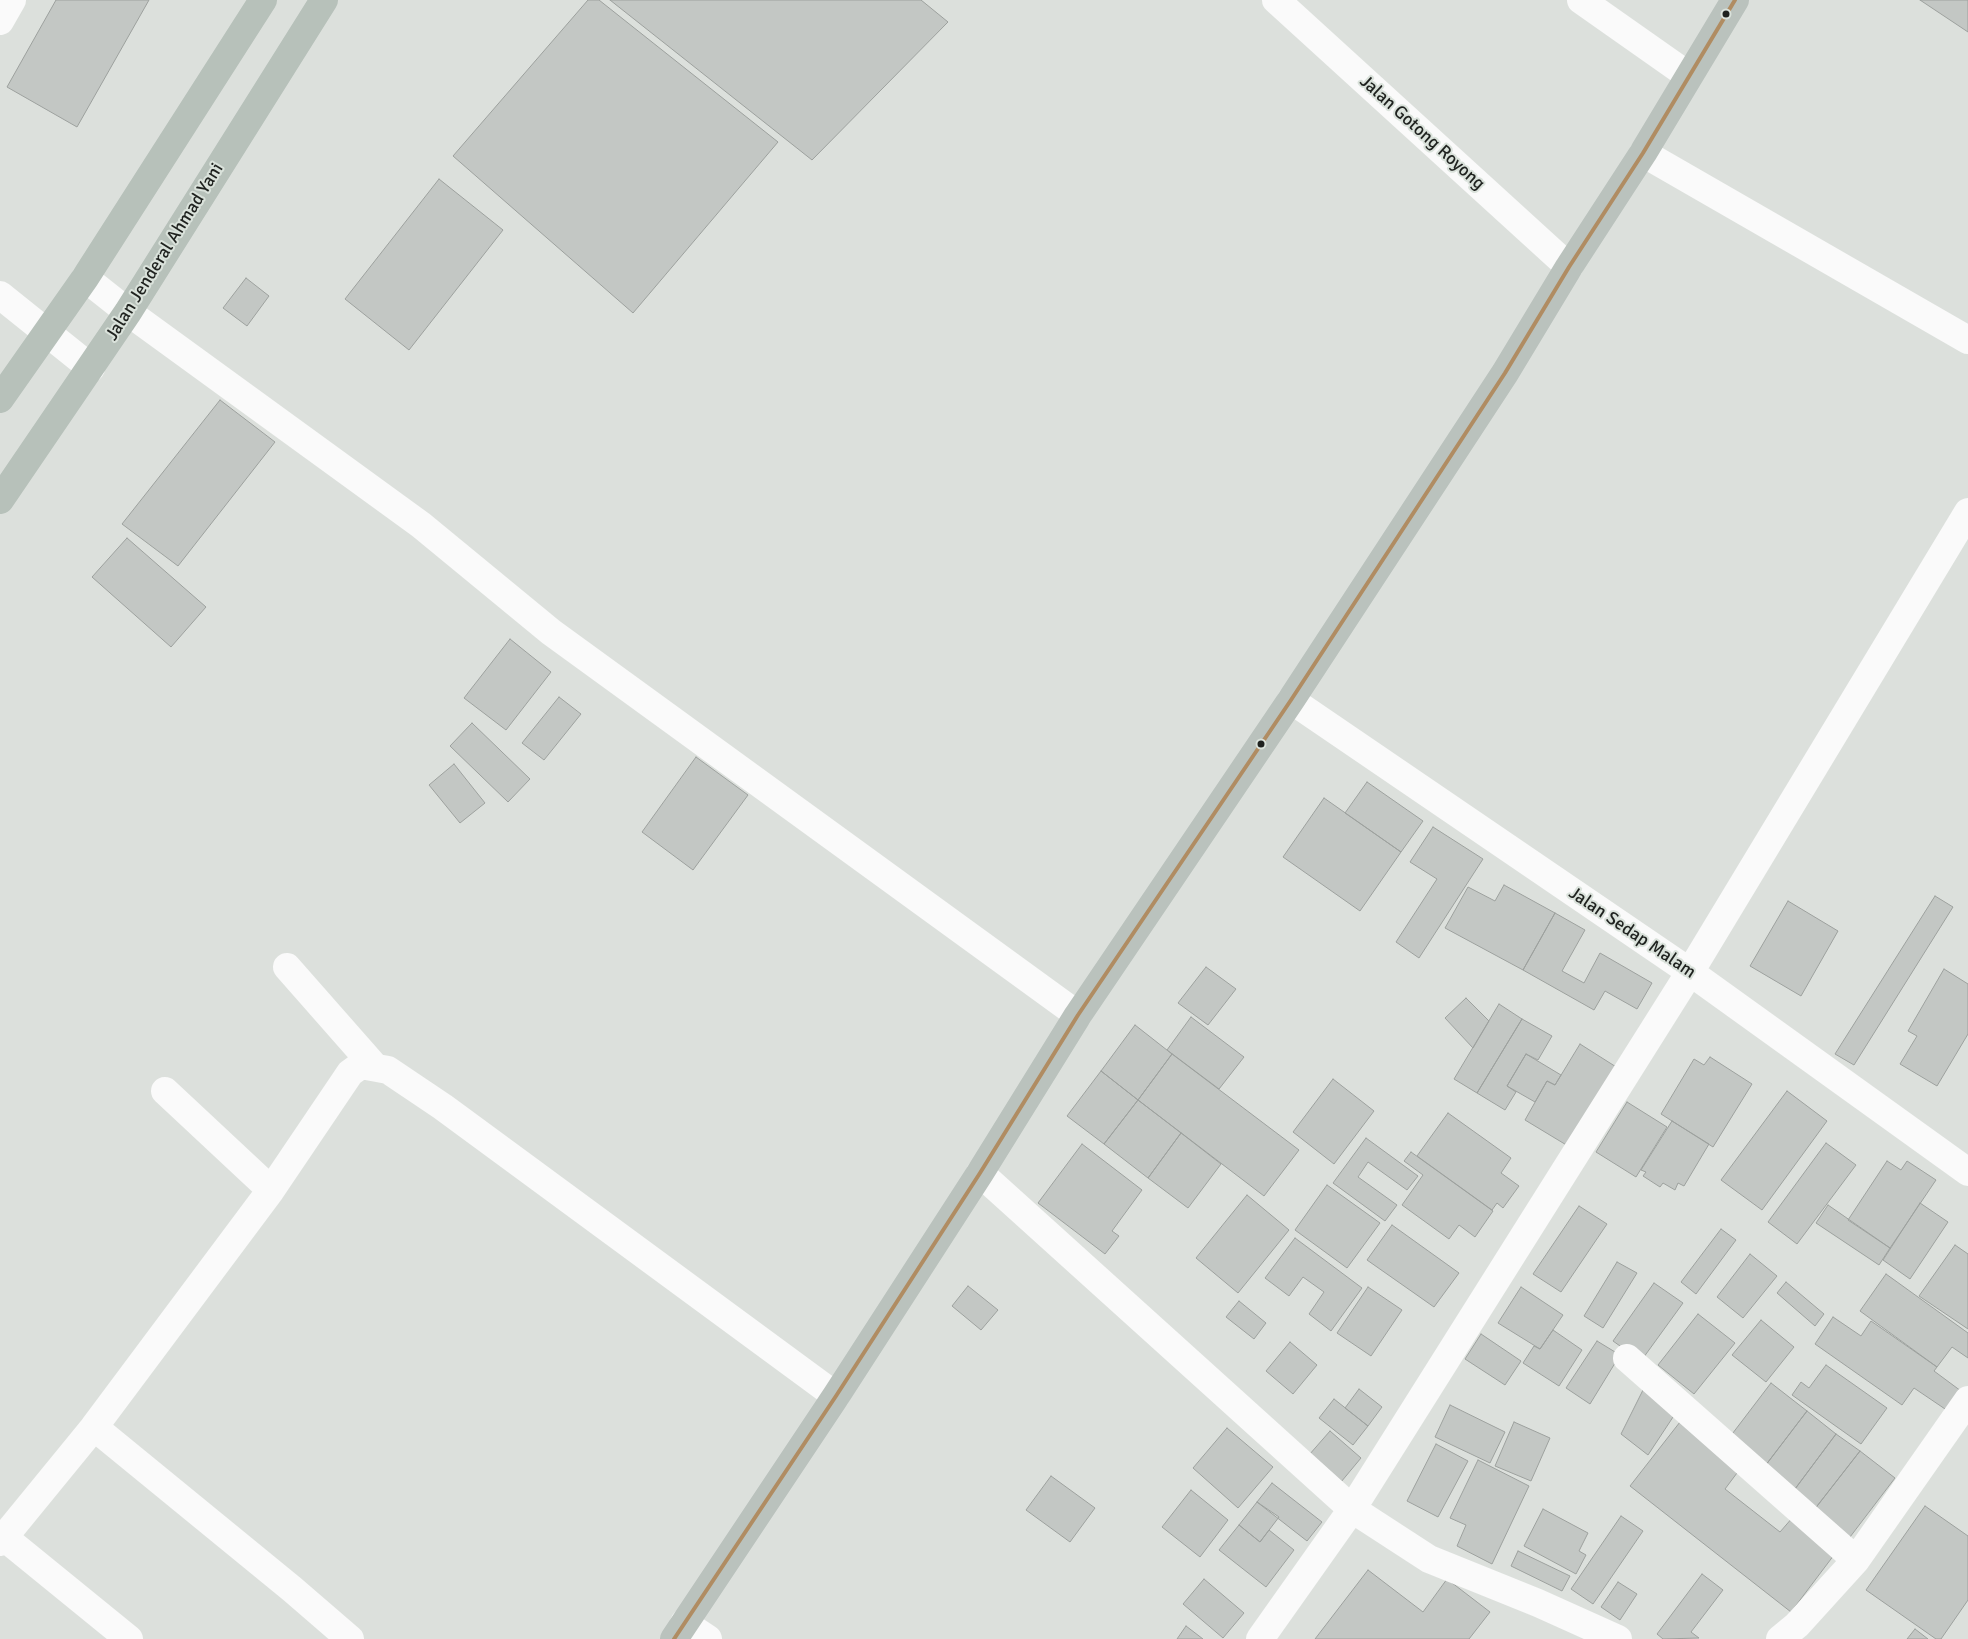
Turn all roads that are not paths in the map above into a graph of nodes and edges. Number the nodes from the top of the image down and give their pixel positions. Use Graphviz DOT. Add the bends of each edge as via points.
graph roads {
  1 [pos="12,0"];
  2 [pos="263,0"];
  3 [pos="324,0"];
  4 [pos="1276,0"];
  5 [pos="1581,0"];
  6 [pos="1735,0"];
  7 [pos="0,21"];
  8 [pos="1689,76"];
  9 [pos="1643,153"];
  10 [pos="1569,267"];
  11 [pos="85,278"];
  12 [pos="0,295"];
  13 [pos="128,312"];
  14 [pos="48,332"];
  15 [pos="1968,340"];
  16 [pos="91,368"];
  17 [pos="0,399"];
  18 [pos="0,500"];
  19 [pos="1968,512"];
  20 [pos="1291,700"];
  21 [pos="287,967"];
  22 [pos="1690,972"];
  23 [pos="1078,1015"];
  24 [pos="375,1066"];
  25 [pos="164,1091"];
  26 [pos="1968,1172"];
  27 [pos="980,1173"];
  28 [pos="270,1190"];
  29 [pos="1627,1358"];
  30 [pos="836,1396"];
  31 [pos="1968,1400"];
  32 [pos="94,1427"];
  33 [pos="1352,1509"];
  34 [pos="1,1537"];
  35 [pos="1856,1560"];
  36 [pos="679,1631"];
  37 [pos="129,1639"];
  38 [pos="350,1639"];
  39 [pos="708,1639"];
  40 [pos="1260,1639"];
  41 [pos="1618,1639"];
  42 [pos="1780,1639"];
  1 -- 7 [label="street"];
  2 -- 11 [label="highway"];
  3 -- 13 [label="highway, Jalan Jenderal Ahmad Yani"];
  4 -- 10 [label="street, Jalan Gotong Royong"];
  5 -- 8 [label="street"];
  6 -- 8 [label="main road"];
  8 -- 9 [label="main road"];
  9 -- 10 [label="main road"];
  9 -- 15 [label="street"];
  10 -- 20 [label="main road" via="1504,373"];
  11 -- 13 [label="street"];
  11 -- 14 [label="highway"];
  12 -- 14 [label="street"];
  13 -- 16 [label="highway, Jalan Jenderal Ahmad Yani"];
  13 -- 23 [label="street" via="421,525 551,632"];
  14 -- 16 [label="street"];
  14 -- 17 [label="highway"];
  16 -- 18 [label="highway, Jalan Jenderal Ahmad Yani"];
  19 -- 22 [label="street"];
  20 -- 22 [label="street, Jalan Sedap Malam"];
  20 -- 23 [label="main road"];
  21 -- 24 [label="street"];
  22 -- 26 [label="street, Jalan Sedap Malam"];
  22 -- 33 [label="street"];
  23 -- 27 [label="main road"];
  24 -- 28 [label="street" via="361,1066 350,1073"];
  24 -- 30 [label="street" via="388,1070 443,1106"];
  25 -- 28 [label="street"];
  27 -- 30 [label="main road"];
  27 -- 33 [label="street"];
  28 -- 32 [label="street"];
  29 -- 35 [label="street"];
  30 -- 36 [label="main road"];
  31 -- 35 [label="street"];
  32 -- 34 [label="street"];
  32 -- 38 [label="street"];
  33 -- 40 [label="street"];
  33 -- 41 [label="street" via="1430,1558"];
  34 -- 37 [label="street"];
  35 -- 42 [label="street" via="1797,1625"];
  36 -- 39 [label="street"];
}
